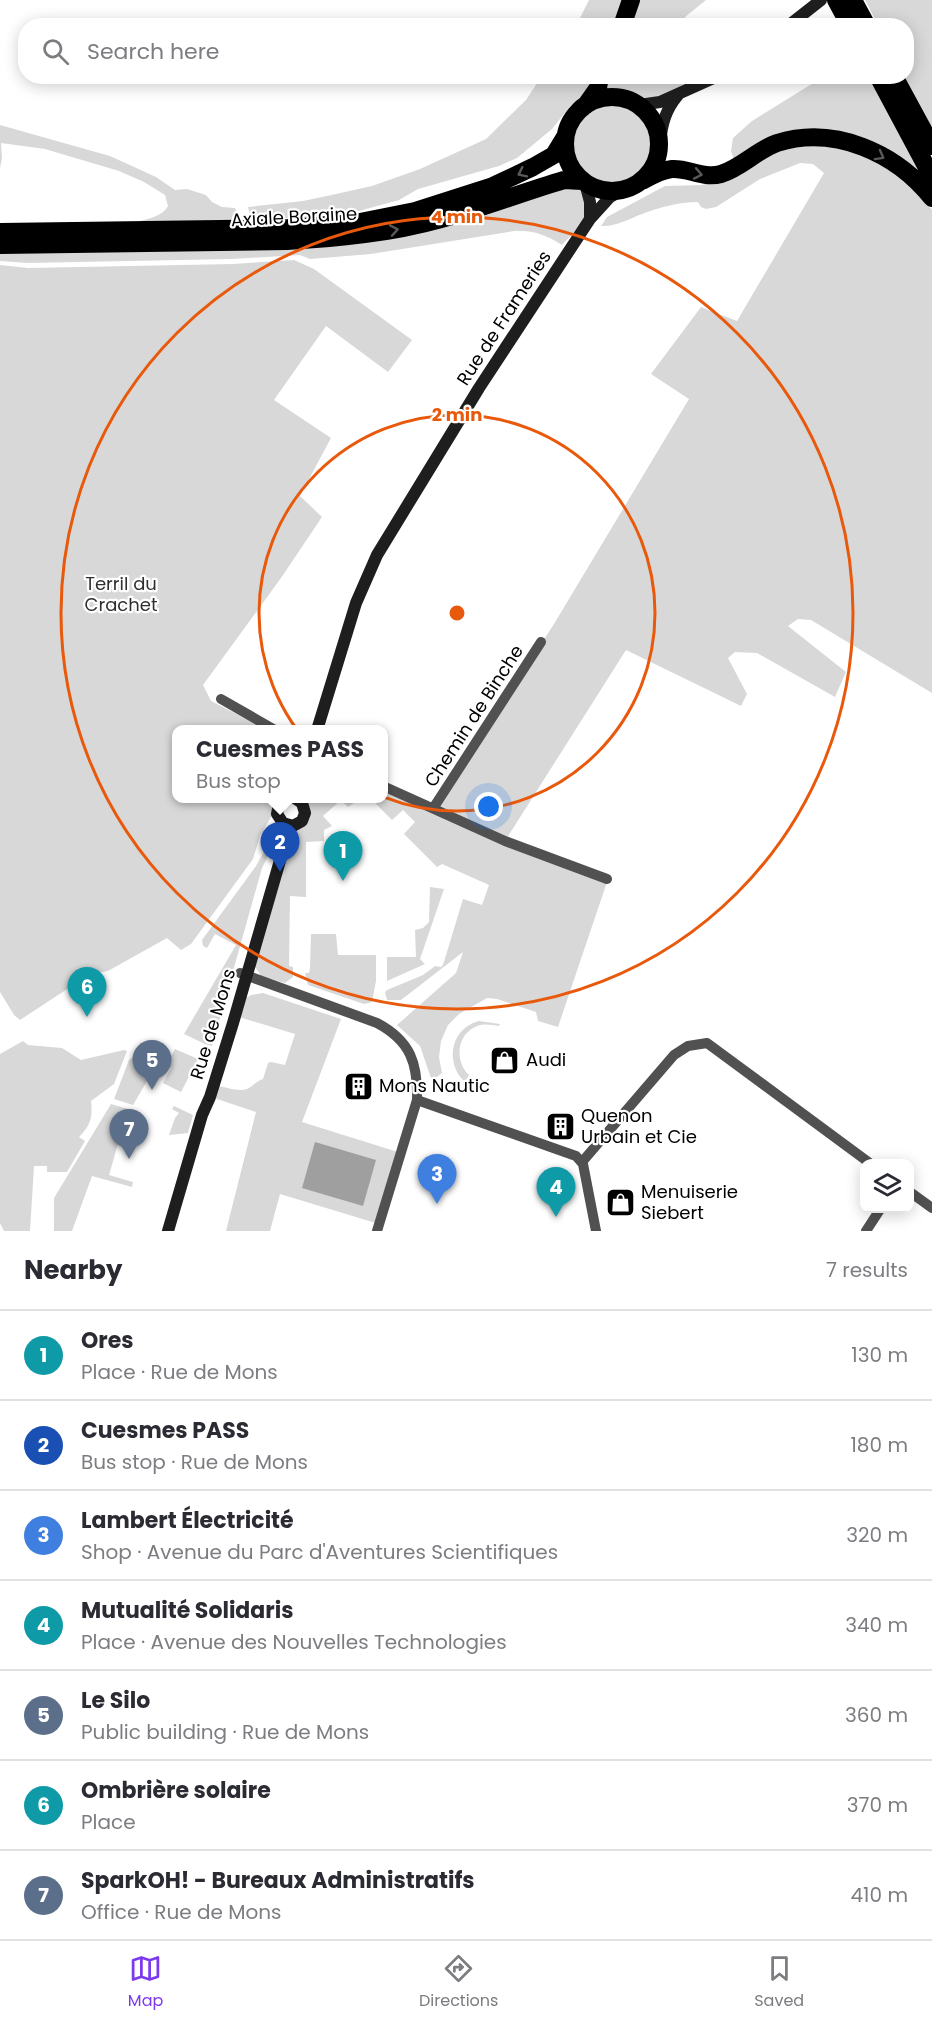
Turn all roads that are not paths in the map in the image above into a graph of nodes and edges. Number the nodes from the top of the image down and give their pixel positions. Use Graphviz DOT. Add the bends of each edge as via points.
graph roads {
  1 [pos="631,0"];
  2 [pos="820,0"];
  3 [pos="625,18"];
  4 [pos="798,18"];
  5 [pos="599,84"];
  6 [pos="701,84"];
  7 [pos="882,84"];
  8 [pos="898,84"];
  9 [pos="678,95"];
  10 [pos="586,105"];
  11 [pos="639,105"];
  12 [pos="565,136"];
  13 [pos="660,142"];
  14 [pos="932,146"];
  15 [pos="932,177"];
  16 [pos="642,181"];
  17 [pos="584,182"];
  18 [pos="622,190"];
  19 [pos="932,198"];
  20 [pos="590,219"];
  21 [pos="0,232"];
  22 [pos="0,245"];
  23 [pos="541,642"];
  24 [pos="221,699"];
  25 [pos="268,725"];
  26 [pos="318,725"];
  27 [pos="388,788"];
  28 [pos="280,803"];
  29 [pos="302,803"];
  30 [pos="434,807"];
  31 [pos="286,825"];
  32 [pos="607,879"];
  33 [pos="244,974"];
  34 [pos="417,1100"];
  35 [pos="864,1159"];
  36 [pos="582,1162"];
  37 [pos="914,1195"];
  38 [pos="932,1208"];
  39 [pos="878,1213"];
  40 [pos="168,1231"];
  41 [pos="377,1231"];
  42 [pos="596,1231"];
  43 [pos="866,1231"];
  1 -- 3 [label="highway"];
  2 -- 4 [label="main road"];
  5 -- 10 [label="highway"];
  6 -- 9 [label="main road"];
  7 -- 15 [label="highway"];
  8 -- 14 [label="highway"];
  9 -- 11 [label="main road"];
  9 -- 13 [label="main road" via="663,120"];
  10 -- 11 [label="highway" via="613,97"];
  10 -- 12 [label="highway" via="572,118"];
  11 -- 13 [label="highway" via="651,117"];
  12 -- 17 [label="highway" via="566,156"];
  12 -- 21 [label="highway, Axiale Boraine, one-way" via="554,155 493,186 415,211 355,223 288,228"];
  13 -- 16 [label="highway" via="656,164"];
  16 -- 18 [label="highway"];
  16 -- 19 [label="highway, one-way" via="673,169 713,176 777,143 822,138 852,143 879,154 914,179"];
  17 -- 18 [label="highway" via="603,191"];
  17 -- 20 [label="main road"];
  22 -- 17 [label="highway, Axiale Boraine, one-way" via="335,238 441,220 564,180"];
  18 -- 20 [label="main road, Rue de Frameries"];
  20 -- 26 [label="main road, Rue de Frameries" via="484,379 377,555 356,603"];
  23 -- 30 [label="street, Chemin de Binche"];
  24 -- 25 [label="street"];
  27 -- 30 [label="street, Chemin de Binche"];
  28 -- 31 [label="main road" via="279,819"];
  29 -- 31 [label="main road" via="302,821"];
  30 -- 32 [label="street, Chemin de Binche" via="505,841"];
  31 -- 33 [label="main road, Rue de Mons"];
  33 -- 34 [label="street" via="391,1030 411,1056"];
  33 -- 40 [label="main road, Rue de Mons"];
  34 -- 36 [label="street" via="567,1152"];
  34 -- 41 [label="street"];
  35 -- 36 [label="street" via="707,1044 688,1046 674,1055"];
  36 -- 42 [label="street"];
  37 -- 38 [label="street"];
  39 -- 43 [label="street"];
}
